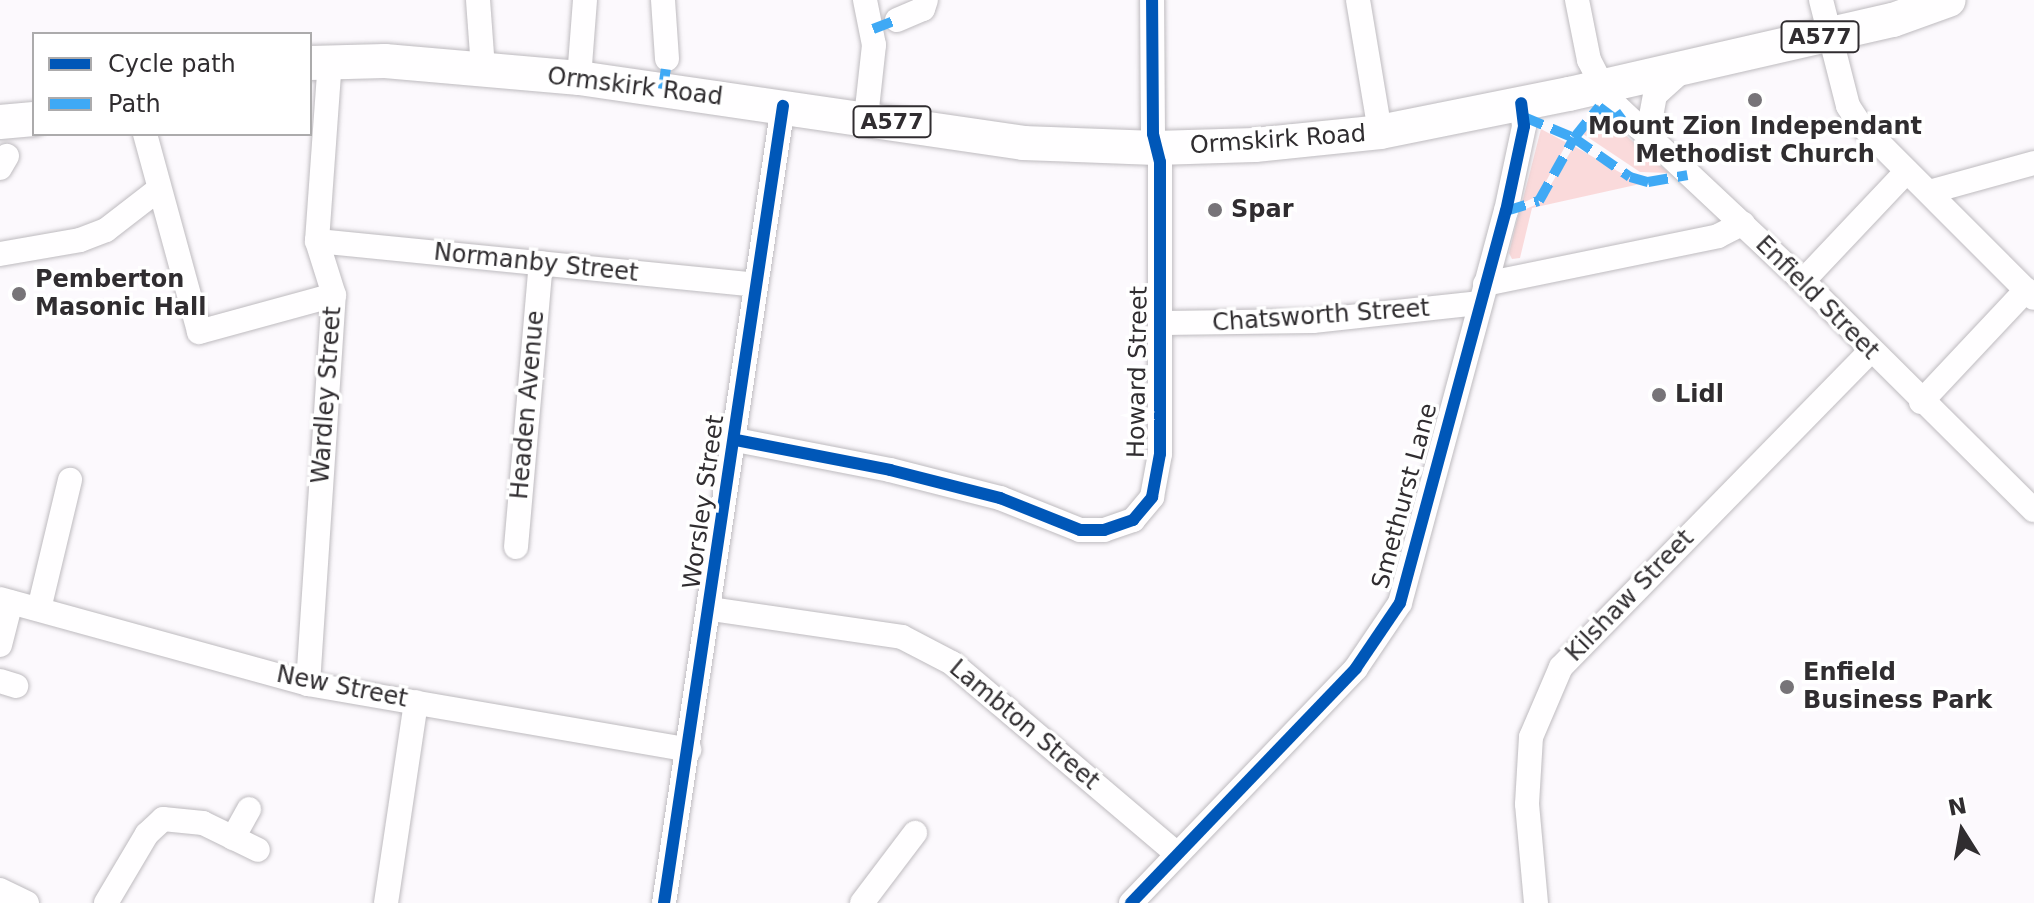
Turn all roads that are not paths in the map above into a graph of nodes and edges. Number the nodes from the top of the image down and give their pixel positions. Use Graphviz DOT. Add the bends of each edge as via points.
graph roads {
  1 [pos="478,0"];
  2 [pos="585,0"];
  3 [pos="663,0"];
  4 [pos="865,0"];
  5 [pos="926,0"];
  6 [pos="1152,0"];
  7 [pos="1358,0"];
  8 [pos="1577,0"];
  9 [pos="1821,0"];
  10 [pos="1949,0"];
  11 [pos="897,20"];
  12 [pos="1828,36"];
  13 [pos="667,59"];
  14 [pos="320,62"];
  15 [pos="1689,67"];
  16 [pos="483,68"];
  17 [pos="579,78"];
  18 [pos="1601,86"];
  19 [pos="1521,103"];
  20 [pos="783,106"];
  21 [pos="866,118"];
  22 [pos="32,119"];
  23 [pos="0,122"];
  24 [pos="1380,132"];
  25 [pos="146,136"];
  26 [pos="1647,138"];
  27 [pos="1156,148"];
  28 [pos="2034,163"];
  29 [pos="1907,171"];
  30 [pos="159,189"];
  31 [pos="1929,192"];
  32 [pos="1743,223"];
  33 [pos="317,241"];
  34 [pos="0,254"];
  35 [pos="541,263"];
  36 [pos="1803,281"];
  37 [pos="756,285"];
  38 [pos="1482,294"];
  39 [pos="2030,294"];
  40 [pos="334,295"];
  41 [pos="1163,323"];
  42 [pos="1870,352"];
  43 [pos="1921,402"];
  44 [pos="736,440"];
  45 [pos="70,480"];
  46 [pos="2034,510"];
  47 [pos="516,547"];
  48 [pos="6,600"];
  49 [pos="39,609"];
  50 [pos="711,609"];
  51 [pos="0,645"];
  52 [pos="308,684"];
  53 [pos="416,702"];
  54 [pos="689,750"];
  55 [pos="249,809"];
  56 [pos="915,833"];
  57 [pos="233,838"];
  58 [pos="258,850"];
  59 [pos="1177,854"];
  60 [pos="0,890"];
  61 [pos="27,903"];
  62 [pos="106,903"];
  63 [pos="386,903"];
  64 [pos="664,903"];
  65 [pos="862,903"];
  66 [pos="1131,903"];
  67 [pos="1536,903"];
  1 -- 16 [label="street"];
  2 -- 17 [label="street"];
  3 -- 13 [label="street"];
  4 -- 21 [label="street" via="874,45"];
  5 -- 11 [label="street" via="923,9"];
  6 -- 27 [label="street, Howard Street"];
  7 -- 24 [label="street"];
  8 -- 18 [label="street" via="1589,60"];
  9 -- 12 [label="street"];
  10 -- 12 [label="highway, Ormskirk Road / A577"];
  12 -- 15 [label="highway, Ormskirk Road / A577"];
  12 -- 29 [label="street" via="1848,106"];
  14 -- 16 [label="highway, Ormskirk Road / A577"];
  14 -- 33 [label="street, Wardley Street"];
  15 -- 18 [label="highway, Ormskirk Road / A577"];
  15 -- 26 [label="street" via="1655,95"];
  16 -- 17 [label="highway, Ormskirk Road / A577"];
  17 -- 20 [label="highway, Ormskirk Road / A577"];
  18 -- 19 [label="highway, Ormskirk Road / A577"];
  18 -- 26 [label="street, Enfield Street"];
  19 -- 24 [label="highway, Ormskirk Road / A577"];
  19 -- 38 [label="street, Smethurst Lane" via="1524,126"];
  20 -- 21 [label="highway, Ormskirk Road / A577"];
  20 -- 37 [label="street, Worsley Street"];
  21 -- 27 [label="highway, Ormskirk Road / A577" via="1023,143"];
  22 -- 23 [label="highway"];
  24 -- 27 [label="highway, Ormskirk Road / A577" via="1299,142"];
  25 -- 30 [label="street"];
  26 -- 32 [label="street, Enfield Street"];
  27 -- 41 [label="street, Howard Street"];
  28 -- 31 [label="street"];
  29 -- 31 [label="street"];
  29 -- 36 [label="street"];
  30 -- 34 [label="street" via="106,230 80,240"];
  30 -- 40 [label="street" via="199,332"];
  31 -- 39 [label="street"];
  32 -- 36 [label="street, Enfield Street"];
  32 -- 38 [label="street, Chatsworth Street" via="1718,236"];
  33 -- 35 [label="street, Normanby Street"];
  33 -- 40 [label="street, Wardley Street"];
  35 -- 37 [label="street, Normanby Street"];
  35 -- 47 [label="street, Headen Avenue"];
  36 -- 42 [label="street, Enfield Street"];
  37 -- 44 [label="street, Worsley Street"];
  38 -- 41 [label="street, Chatsworth Street" via="1313,321"];
  38 -- 59 [label="street, Smethurst Lane" via="1400,603 1356,668"];
  39 -- 43 [label="street"];
  40 -- 52 [label="street, Wardley Street"];
  41 -- 44 [label="street, Howard Street" via="1160,454 1152,497 1133,520 1104,530 1080,530 1000,498 890,470"];
  42 -- 43 [label="street, Enfield Street"];
  42 -- 67 [label="street, Kilshaw Street" via="1561,667 1531,737 1527,804"];
  43 -- 46 [label="street, Enfield Street"];
  44 -- 50 [label="street, Worsley Street"];
  45 -- 49 [label="street"];
  48 -- 49 [label="street, New Street"];
  48 -- 51 [label="street"];
  49 -- 52 [label="street, New Street"];
  50 -- 54 [label="street, Worsley Street"];
  50 -- 59 [label="street, Lambton Street" via="902,637 952,663"];
  52 -- 53 [label="street, New Street"];
  53 -- 54 [label="street, New Street"];
  53 -- 63 [label="street"];
  54 -- 64 [label="street, Worsley Street"];
  55 -- 57 [label="street"];
  56 -- 65 [label="street"];
  57 -- 58 [label="street"];
  57 -- 62 [label="street" via="203,823 163,819 147,834"];
  59 -- 66 [label="street, Smethurst Lane"];
  60 -- 61 [label="street"];
}
